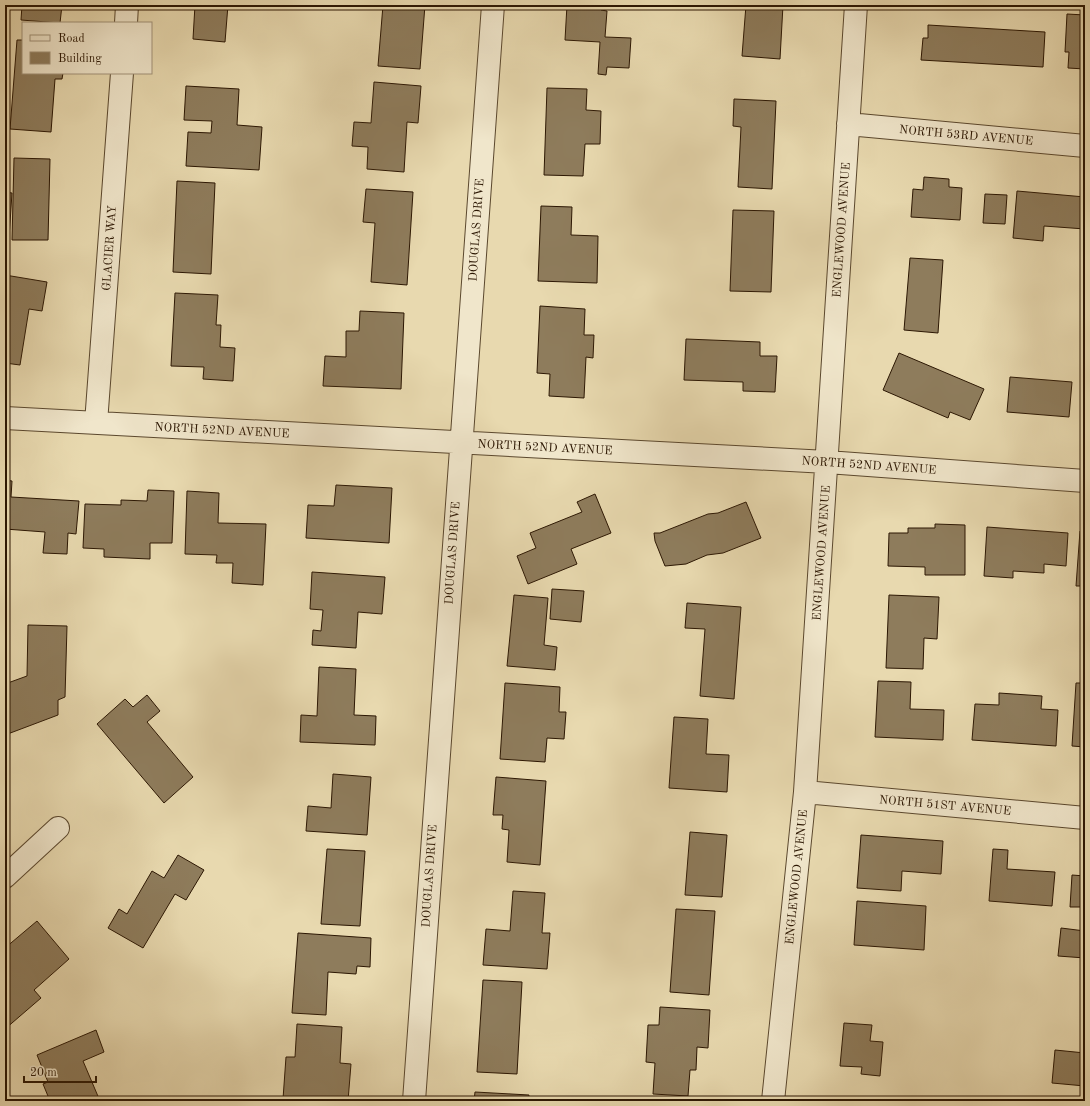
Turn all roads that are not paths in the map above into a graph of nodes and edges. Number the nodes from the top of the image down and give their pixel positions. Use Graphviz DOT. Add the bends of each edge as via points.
graph roads {
  1 [pos="127,5"];
  2 [pos="493,5"];
  3 [pos="856,5"];
  4 [pos="126,22"];
  5 [pos="122,74"];
  6 [pos="848,124"];
  7 [pos="1085,146"];
  8 [pos="5,418"];
  9 [pos="96,423"];
  10 [pos="460,443"];
  11 [pos="827,462"];
  12 [pos="1085,481"];
  13 [pos="805,792"];
  14 [pos="1085,818"];
  15 [pos="58,828"];
  16 [pos="5,878"];
  17 [pos="414,1101"];
  18 [pos="774,1101"];
  1 -- 4 [label="street"];
  2 -- 10 [label="street, DOUGLAS DRIVE"];
  3 -- 6 [label="street, ENGLEWOOD AVENUE"];
  5 -- 9 [label="street, GLACIER WAY"];
  6 -- 7 [label="street, NORTH 53RD AVENUE"];
  6 -- 11 [label="street, ENGLEWOOD AVENUE"];
  8 -- 9 [label="street, NORTH 52ND AVENUE"];
  9 -- 10 [label="street, NORTH 52ND AVENUE"];
  10 -- 11 [label="street, NORTH 52ND AVENUE"];
  10 -- 17 [label="street, DOUGLAS DRIVE"];
  11 -- 12 [label="street, NORTH 52ND AVENUE"];
  11 -- 13 [label="street, ENGLEWOOD AVENUE"];
  13 -- 14 [label="street, NORTH 51ST AVENUE"];
  13 -- 18 [label="street, ENGLEWOOD AVENUE"];
  15 -- 16 [label="street"];
}
